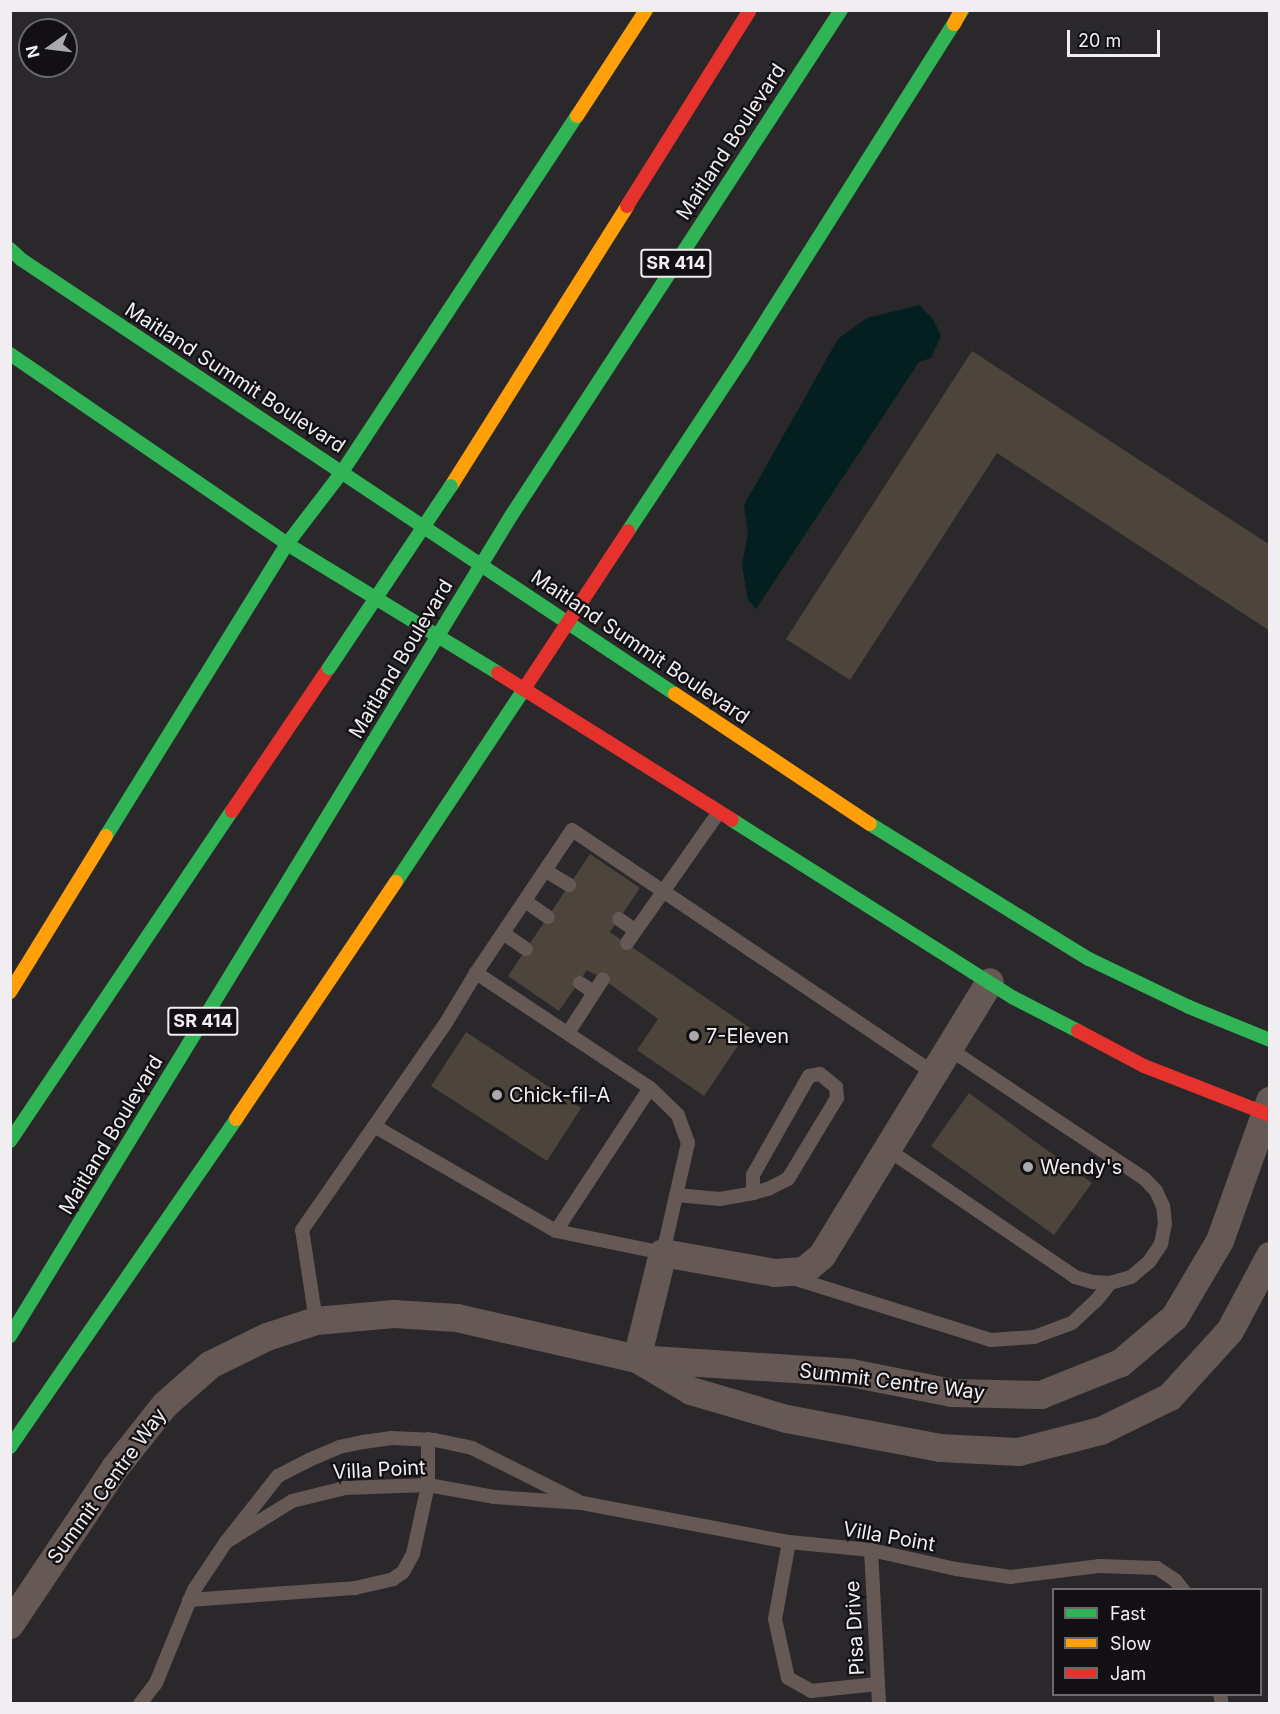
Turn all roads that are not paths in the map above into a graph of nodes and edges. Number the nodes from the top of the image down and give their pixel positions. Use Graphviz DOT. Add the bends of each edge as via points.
graph roads {
  1 [pos="646,10"];
  2 [pos="750,10"];
  3 [pos="840,10"];
  4 [pos="962,10"];
  5 [pos="10,249"];
  6 [pos="10,354"];
  7 [pos="342,472"];
  8 [pos="287,544"];
  9 [pos="568,622"];
  10 [pos="524,689"];
  11 [pos="719,812"];
  12 [pos="546,871"];
  13 [pos="569,885"];
  14 [pos="663,890"];
  15 [pos="525,901"];
  16 [pos="548,917"];
  17 [pos="619,919"];
  18 [pos="635,930"];
  19 [pos="503,933"];
  20 [pos="627,943"];
  21 [pos="526,949"];
  22 [pos="476,973"];
  23 [pos="603,979"];
  24 [pos="990,982"];
  25 [pos="580,983"];
  26 [pos="10,992"];
  27 [pos="594,992"];
  28 [pos="568,1033"];
  29 [pos="1269,1040"];
  30 [pos="949,1049"];
  31 [pos="934,1072"];
  32 [pos="650,1088"];
  33 [pos="1268,1110"];
  34 [pos="374,1126"];
  35 [pos="10,1141"];
  36 [pos="887,1149"];
  37 [pos="753,1193"];
  38 [pos="676,1195"];
  39 [pos="556,1231"];
  40 [pos="663,1253"];
  41 [pos="1269,1256"];
  42 [pos="775,1273"];
  43 [pos="1110,1283"];
  44 [pos="316,1321"];
  45 [pos="10,1336"];
  46 [pos="637,1359"];
  47 [pos="428,1439"];
  48 [pos="10,1448"];
  49 [pos="428,1485"];
  50 [pos="582,1503"];
  51 [pos="225,1542"];
  52 [pos="789,1542"];
  53 [pos="871,1551"];
  54 [pos="1181,1588"];
  55 [pos="189,1600"];
  56 [pos="10,1625"];
  57 [pos="878,1684"];
  58 [pos="140,1704"];
  59 [pos="879,1704"];
  1 -- 7 [label="main road"];
  2 -- 35 [label="main road, bridge" via="451,486"];
  3 -- 45 [label="main road, Maitland Boulevard / SR 414, bridge" via="511,516"];
  4 -- 9 [label="main road" via="743,357"];
  5 -- 7 [label="main road, Maitland Summit Boulevard"];
  6 -- 8 [label="main road"];
  7 -- 8 [label="main road"];
  7 -- 9 [label="main road, Maitland Summit Boulevard"];
  8 -- 10 [label="main road"];
  8 -- 26 [label="main road"];
  9 -- 10 [label="main road"];
  9 -- 29 [label="main road, Maitland Summit Boulevard" via="914,853 1089,959"];
  10 -- 11 [label="main road"];
  10 -- 48 [label="main road" via="319,1000"];
  11 -- 14 [label="lane"];
  11 -- 24 [label="main road"];
  12 -- 13 [label="lane"];
  12 -- 14 [label="lane" via="572,830"];
  12 -- 15 [label="lane"];
  14 -- 18 [label="lane"];
  14 -- 31 [label="lane"];
  15 -- 16 [label="lane"];
  15 -- 19 [label="lane"];
  17 -- 18 [label="lane"];
  18 -- 20 [label="lane"];
  19 -- 21 [label="lane"];
  19 -- 22 [label="lane"];
  22 -- 28 [label="lane"];
  22 -- 34 [label="lane"];
  23 -- 27 [label="lane"];
  24 -- 30 [label="street"];
  24 -- 33 [label="main road" via="1144,1066"];
  25 -- 27 [label="lane"];
  27 -- 28 [label="lane"];
  28 -- 32 [label="lane"];
  30 -- 31 [label="street"];
  30 -- 43 [label="lane" via="1145,1179 1156,1191 1165,1224 1161,1244 1149,1262 1131,1277"];
  31 -- 36 [label="street"];
  32 -- 38 [label="lane" via="678,1115 688,1143"];
  32 -- 39 [label="lane"];
  33 -- 46 [label="street, Summit Centre Way" via="1220,1241 1174,1317 1121,1363 1041,1395 952,1393 851,1373"];
  34 -- 39 [label="lane"];
  34 -- 44 [label="lane" via="302,1230"];
  36 -- 42 [label="street" via="822,1256 804,1271"];
  36 -- 43 [label="lane" via="1075,1277"];
  37 -- 37 [label="lane" via="788,1179 837,1098 836,1087 820,1074 809,1076 753,1175"];
  37 -- 38 [label="lane" via="720,1199"];
  38 -- 40 [label="lane"];
  39 -- 40 [label="lane"];
  40 -- 42 [label="street"];
  40 -- 46 [label="street"];
  41 -- 46 [label="street, Summit Centre Way" via="1230,1331 1170,1397 1101,1431 1019,1452 940,1448 787,1419 691,1391"];
  42 -- 43 [label="lane" via="991,1340 1034,1337 1072,1323"];
  44 -- 46 [label="street, Summit Centre Way" via="394,1314 457,1318"];
  44 -- 56 [label="street, Summit Centre Way" via="267,1337 210,1365 165,1405 115,1468"];
  47 -- 49 [label="lane"];
  47 -- 50 [label="lane, Villa Point" via="472,1448"];
  47 -- 51 [label="lane, Villa Point" via="363,1442 309,1460 278,1476"];
  49 -- 50 [label="lane, Villa Point" via="518,1500"];
  49 -- 51 [label="lane, Villa Point" via="345,1488 292,1501"];
  49 -- 55 [label="lane" via="413,1554 403,1572 393,1579 355,1588"];
  50 -- 52 [label="lane, Villa Point"];
  51 -- 55 [label="lane, Villa Point"];
  52 -- 53 [label="lane, Villa Point"];
  52 -- 57 [label="lane" via="776,1618 788,1678 811,1691"];
  53 -- 54 [label="lane, Villa Point" via="1010,1577 1100,1566 1157,1568"];
  53 -- 57 [label="lane, Pisa Drive"];
  55 -- 58 [label="lane, Villa Point" via="156,1683"];
  57 -- 59 [label="lane, Pisa Drive"];
}
